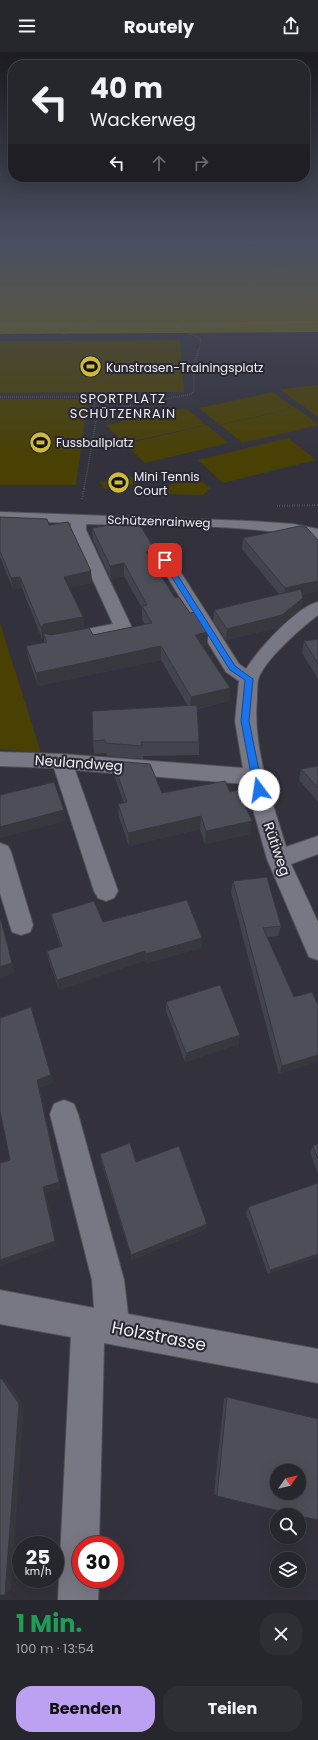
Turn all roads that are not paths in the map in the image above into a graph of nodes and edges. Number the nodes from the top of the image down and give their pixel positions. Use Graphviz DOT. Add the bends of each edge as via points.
graph roads {
  1 [pos="0,516"];
  2 [pos="79,518"];
  3 [pos="318,534"];
  4 [pos="165,560"];
  5 [pos="318,607"];
  6 [pos="52,641"];
  7 [pos="249,679"];
  8 [pos="0,759"];
  9 [pos="62,761"];
  10 [pos="255,776"];
  11 [pos="318,845"];
  12 [pos="0,852"];
  13 [pos="278,858"];
  14 [pos="106,891"];
  15 [pos="21,925"];
  16 [pos="318,949"];
  17 [pos="64,1114"];
  18 [pos="0,1307"];
  19 [pos="100,1324"];
  20 [pos="318,1366"];
  21 [pos="78,1600"];
  1 -- 2 [label="street, Schützenrainweg"];
  2 -- 3 [label="street, Schützenrainweg" via="249,525"];
  2 -- 6 [label="street" via="78,530 123,628"];
  4 -- 7 [label="street" via="232,668"];
  5 -- 7 [label="street, Rütiweg" via="275,644 262,658"];
  7 -- 10 [label="street, Rütiweg" via="245,721"];
  8 -- 9 [label="street, Neulandweg"];
  9 -- 10 [label="street, Neulandweg"];
  9 -- 14 [label="street"];
  10 -- 13 [label="street, Rütiweg"];
  11 -- 13 [label="street"];
  12 -- 15 [label="street"];
  13 -- 16 [label="street, Rütiweg"];
  17 -- 19 [label="street" via="108,1280"];
  18 -- 19 [label="street, Holzstrasse"];
  19 -- 20 [label="street, Holzstrasse"];
  19 -- 21 [label="street"];
}
